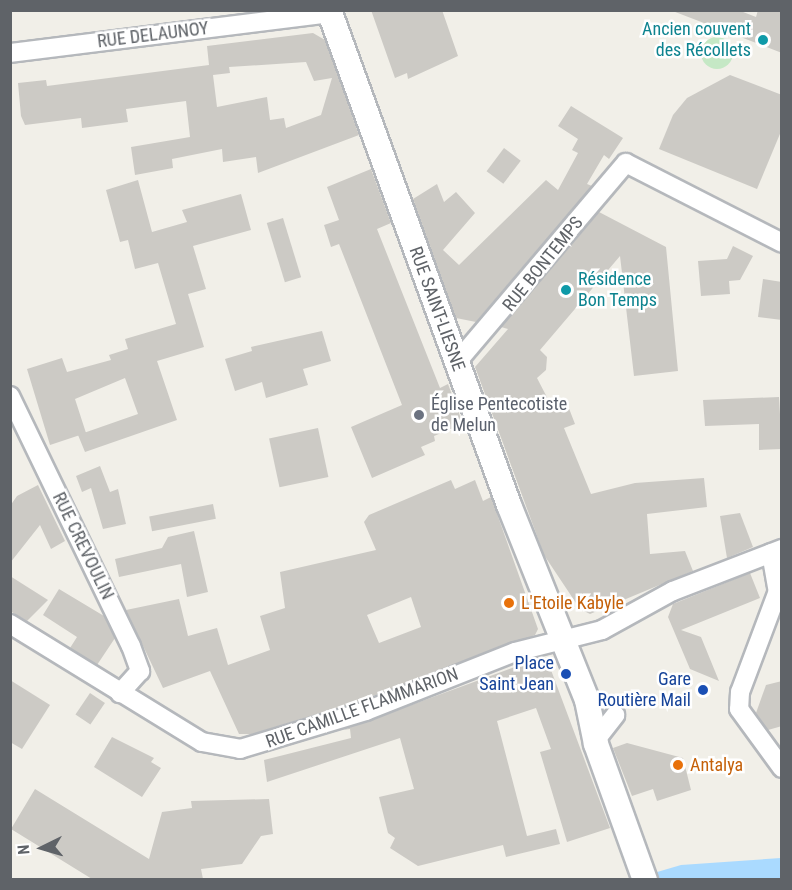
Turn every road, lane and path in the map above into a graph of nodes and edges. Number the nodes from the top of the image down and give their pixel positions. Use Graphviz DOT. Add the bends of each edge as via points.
graph roads {
  1 [pos="330,12"];
  2 [pos="10,53"];
  3 [pos="775,240"];
  4 [pos="457,362"];
  5 [pos="10,396"];
  6 [pos="776,551"];
  7 [pos="10,624"];
  8 [pos="564,641"];
  9 [pos="120,693"];
  10 [pos="615,715"];
  11 [pos="595,741"];
  12 [pos="782,768"];
  13 [pos="642,873"];
  1 -- 2 [label="street, RUE DELAUNOY"];
  1 -- 4 [label="main road, RUE SAINT-LIESNE"];
  3 -- 4 [label="street, RUE BONTEMPS" via="626,163"];
  4 -- 8 [label="main road, RUE SAINT-LIESNE"];
  5 -- 9 [label="street, RUE CREVOULIN" via="131,646 140,671"];
  6 -- 8 [label="street, RUE CAMILLE FLAMMARION" via="673,591 635,615"];
  6 -- 12 [label="street" via="778,591 740,692 740,709"];
  7 -- 9 [label="street, RUE CAMILLE FLAMMARION"];
  8 -- 9 [label="street, RUE CAMILLE FLAMMARION" via="515,652 267,745 240,749 202,742"];
  8 -- 11 [label="main road, RUE SAINT-LIESNE" via="587,700"];
  10 -- 11 [label="street"];
  11 -- 13 [label="main road, RUE SAINT-LIESNE"];
}
